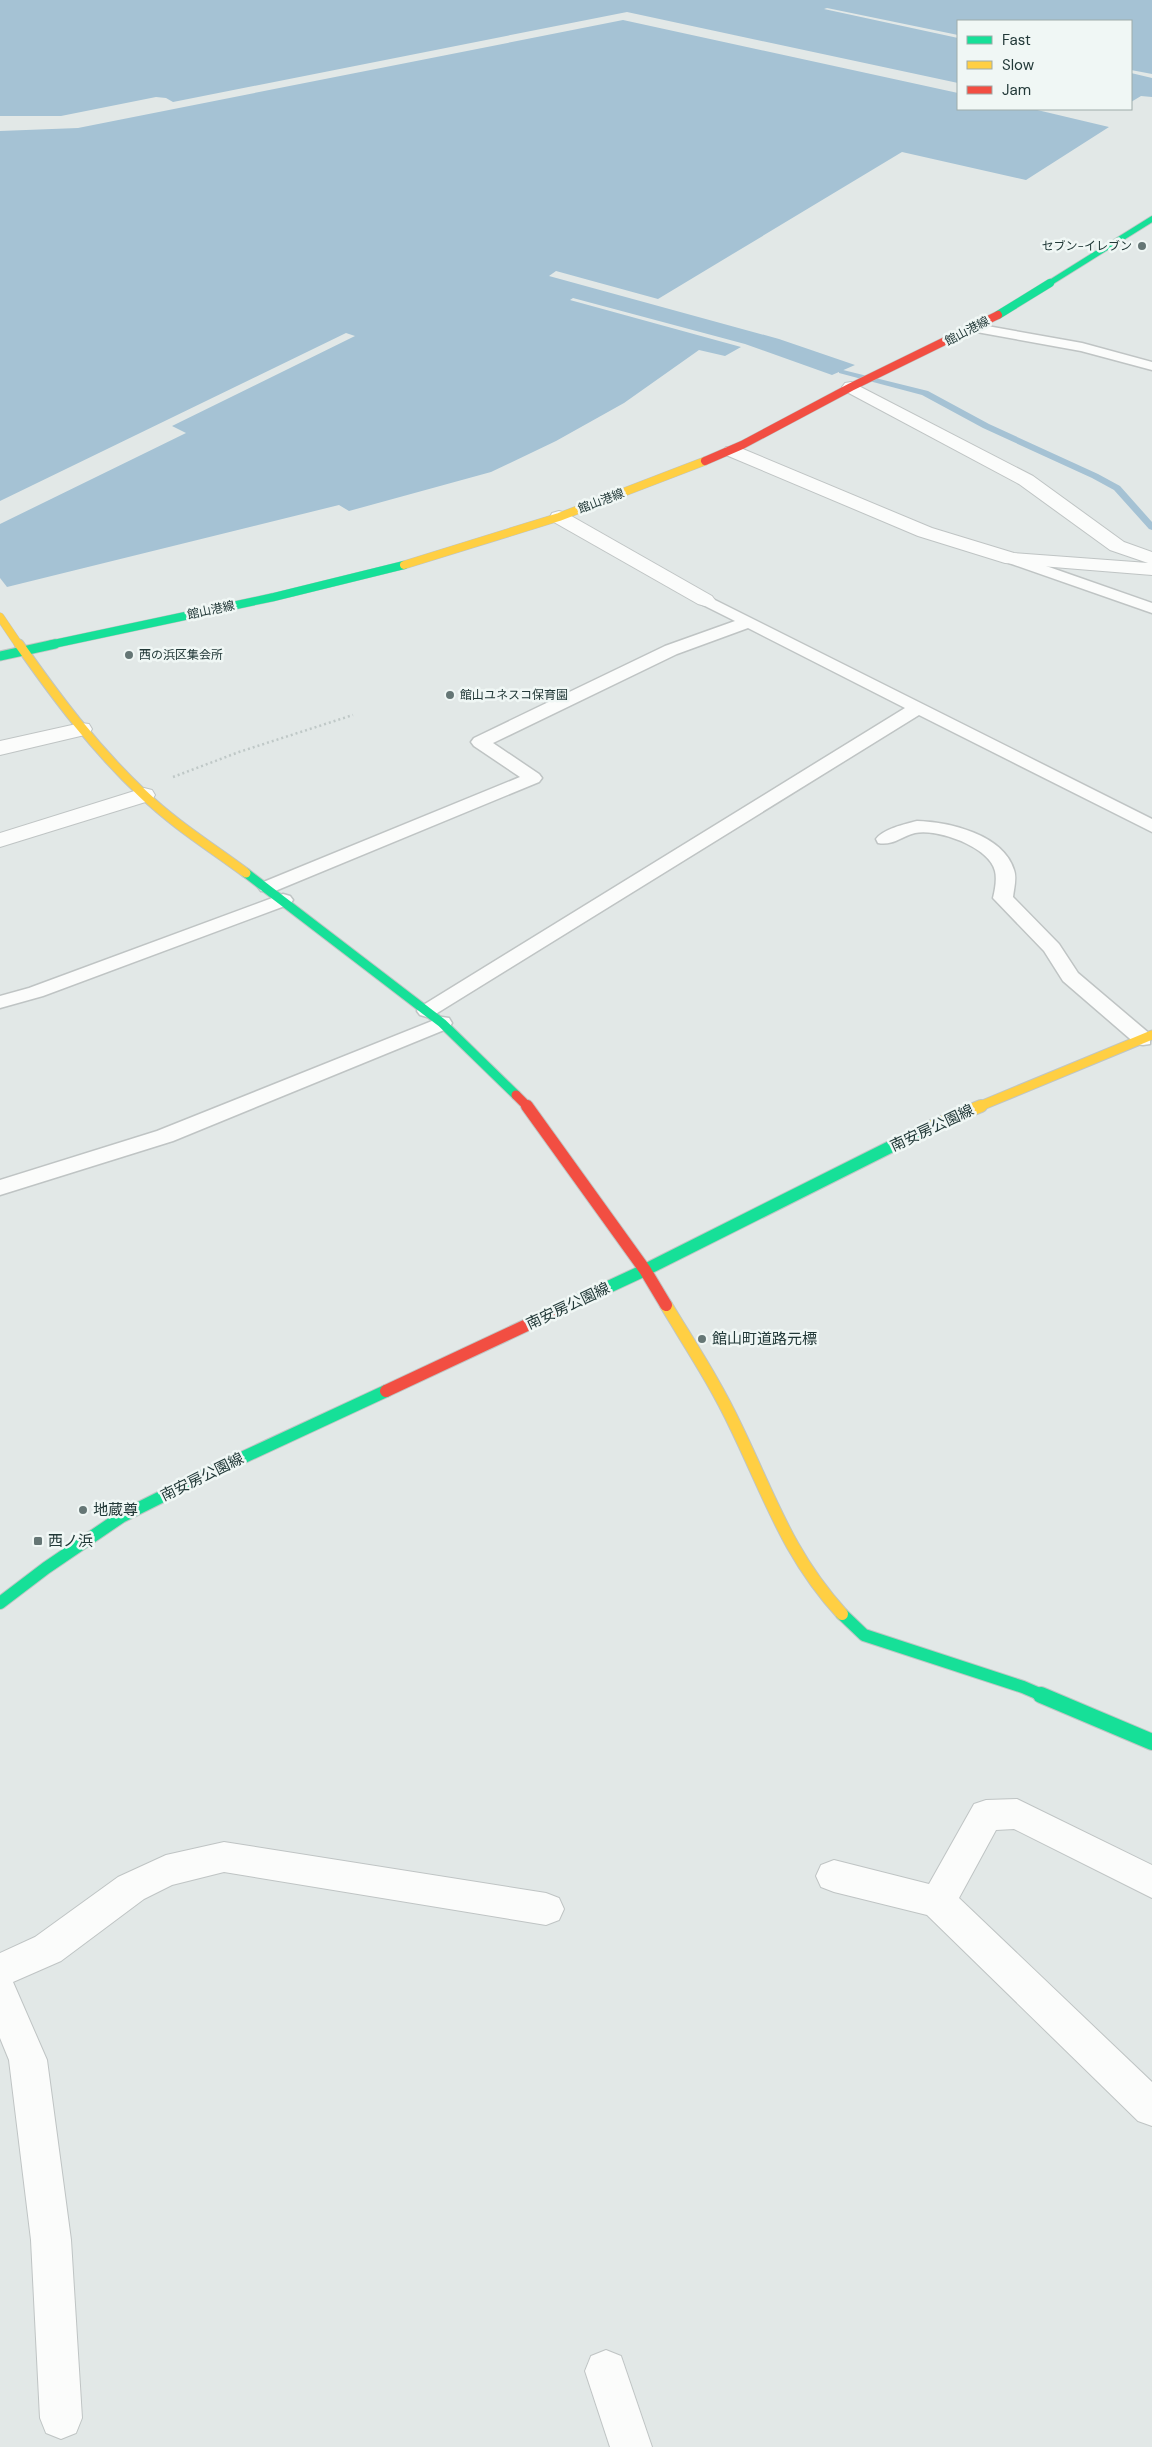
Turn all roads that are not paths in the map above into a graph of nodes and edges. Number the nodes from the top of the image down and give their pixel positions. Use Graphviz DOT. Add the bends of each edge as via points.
graph roads {
  1 [pos="1152,219"];
  2 [pos="976,328"];
  3 [pos="1152,366"];
  4 [pos="853,386"];
  5 [pos="732,451"];
  6 [pos="559,517"];
  7 [pos="1152,558"];
  8 [pos="1012,559"];
  9 [pos="1152,568"];
  10 [pos="705,600"];
  11 [pos="1152,608"];
  12 [pos="0,618"];
  13 [pos="749,622"];
  14 [pos="23,652"];
  15 [pos="0,656"];
  16 [pos="916,708"];
  17 [pos="82,729"];
  18 [pos="0,748"];
  19 [pos="144,795"];
  20 [pos="1151,824"];
  21 [pos="885,839"];
  22 [pos="0,840"];
  23 [pos="268,888"];
  24 [pos="283,900"];
  25 [pos="0,1002"];
  26 [pos="435,1017"];
  27 [pos="1147,1037"];
  28 [pos="0,1188"];
  29 [pos="645,1270"];
  30 [pos="0,1603"];
  31 [pos="1152,1742"];
  32 [pos="834,1876"];
  33 [pos="1152,1882"];
  34 [pos="938,1902"];
  35 [pos="546,1909"];
  36 [pos="0,1970"];
  37 [pos="0,1994"];
  38 [pos="1152,2108"];
  39 [pos="606,2371"];
  40 [pos="61,2418"];
  41 [pos="630,2447"];
  1 -- 2 [label="main road, 館山港線"];
  2 -- 3 [label="lane" via="1082,347"];
  2 -- 4 [label="main road, 館山港線"];
  4 -- 5 [label="main road, 館山港線"];
  4 -- 7 [label="street" via="1026,480 1117,546"];
  5 -- 6 [label="main road, 館山港線"];
  5 -- 8 [label="street" via="925,532"];
  6 -- 10 [label="street"];
  6 -- 14 [label="main road, 館山港線" via="430,559"];
  8 -- 9 [label="street"];
  8 -- 11 [label="lane"];
  10 -- 13 [label="lane"];
  12 -- 14 [label="main road"];
  13 -- 16 [label="lane"];
  13 -- 23 [label="lane" via="671,650 480,742 533,778"];
  14 -- 15 [label="main road, 館山港線"];
  14 -- 17 [label="main road"];
  16 -- 20 [label="lane"];
  16 -- 26 [label="lane"];
  17 -- 18 [label="street"];
  17 -- 19 [label="main road"];
  19 -- 22 [label="street"];
  19 -- 23 [label="main road"];
  21 -- 27 [label="lane" via="916,827 940,830 977,841 995,854 1005,871 1003,898 1052,948 1070,977"];
  23 -- 24 [label="main road"];
  24 -- 25 [label="lane" via="36,992"];
  24 -- 26 [label="main road"];
  26 -- 28 [label="lane" via="166,1136"];
  26 -- 29 [label="main road" via="534,1113"];
  27 -- 29 [label="main road, 南安房公園線" via="940,1122"];
  29 -- 30 [label="main road, 南安房公園線" via="121,1516"];
  29 -- 31 [label="main road" via="723,1400 784,1531 810,1576 827,1600 864,1635 1024,1687"];
  32 -- 34 [label="street"];
  33 -- 34 [label="street" via="1017,1814 986,1815"];
  34 -- 38 [label="street"];
  35 -- 36 [label="street" via="224,1857 166,1871 140,1884 48,1949"];
  37 -- 40 [label="street" via="28,2060 51,2240"];
  39 -- 41 [label="street"];
}
